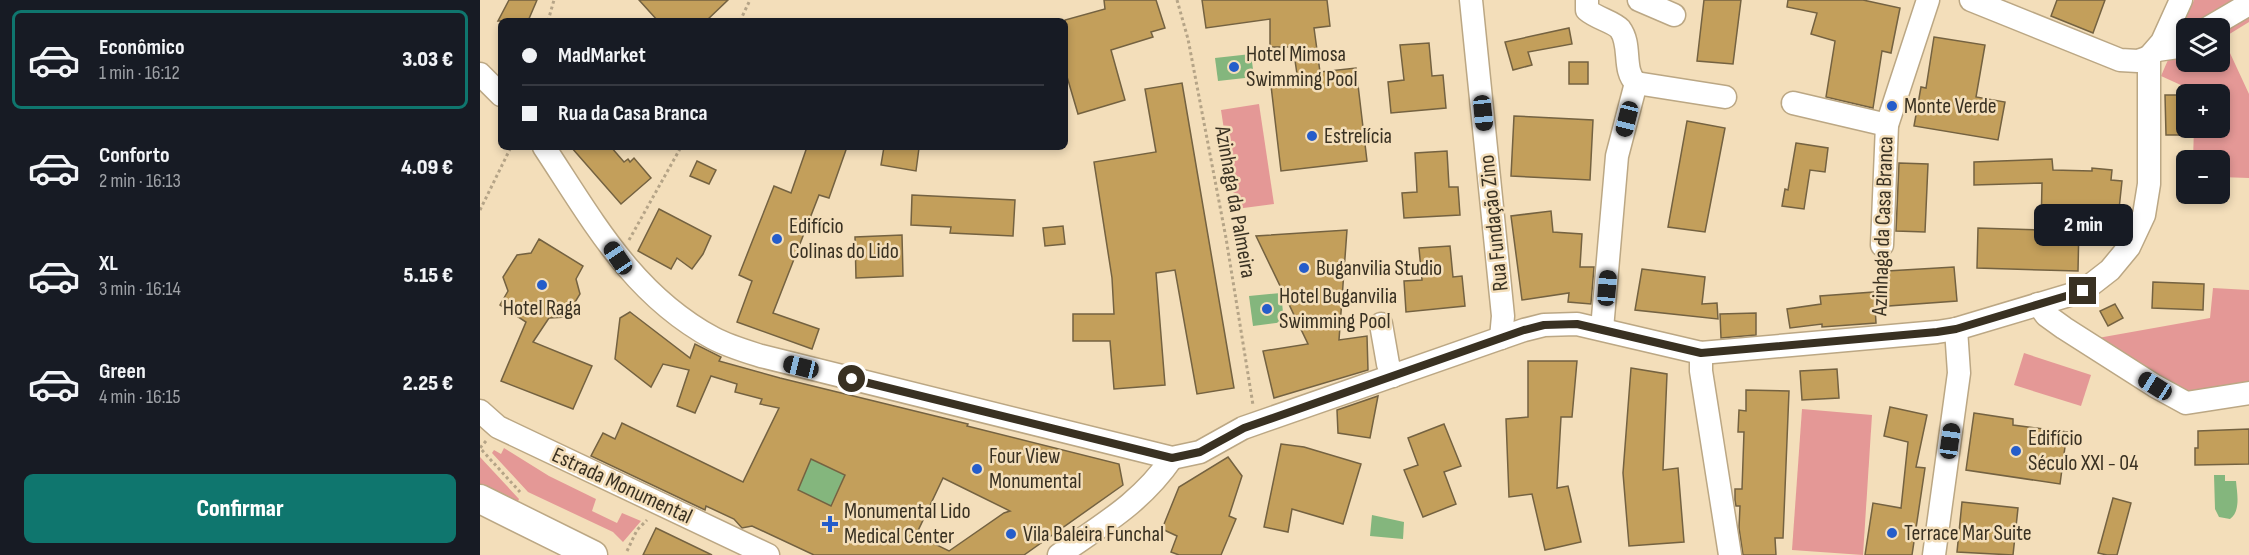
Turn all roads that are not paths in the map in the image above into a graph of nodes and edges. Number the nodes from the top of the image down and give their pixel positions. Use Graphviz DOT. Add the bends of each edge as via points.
graph roads {
  1 [pos="1471,0"];
  2 [pos="1587,0"];
  3 [pos="1639,0"];
  4 [pos="1928,0"];
  5 [pos="1971,0"];
  6 [pos="2181,0"];
  7 [pos="2249,4"];
  8 [pos="1674,15"];
  9 [pos="2225,18"];
  10 [pos="2176,48"];
  11 [pos="2153,54"];
  12 [pos="480,74"];
  13 [pos="1636,82"];
  14 [pos="498,92"];
  15 [pos="1725,97"];
  16 [pos="1793,104"];
  17 [pos="1887,125"];
  18 [pos="546,150"];
  19 [pos="1882,245"];
  20 [pos="2038,304"];
  21 [pos="1381,324"];
  22 [pos="1602,329"];
  23 [pos="1956,329"];
  24 [pos="1502,338"];
  25 [pos="1701,353"];
  26 [pos="1392,376"];
  27 [pos="2249,393"];
  28 [pos="480,411"];
  29 [pos="1172,458"];
  30 [pos="480,499"];
  31 [pos="739,548"];
  32 [pos="594,555"];
  33 [pos="768,555"];
  34 [pos="1059,555"];
  35 [pos="1730,555"];
  36 [pos="1934,555"];
  1 -- 24 [label="street, Rua Fundação Zino" via="1503,316"];
  2 -- 13 [label="street" via="1587,10 1595,17 1619,27 1626,42 1631,78"];
  3 -- 8 [label="street"];
  4 -- 17 [label="street, Azinhaga da Casa Branca"];
  5 -- 11 [label="street" via="2120,60 2138,61"];
  6 -- 11 [label="street"];
  7 -- 9 [label="street"];
  10 -- 11 [label="street"];
  11 -- 20 [label="street" via="2149,184 2138,231 2110,270 2083,291"];
  12 -- 14 [label="street"];
  13 -- 15 [label="street"];
  13 -- 22 [label="street" via="1617,156"];
  16 -- 17 [label="street, Azinhaga da Casa Branca"];
  17 -- 19 [label="street, Azinhaga da Casa Branca"];
  18 -- 29 [label="street" via="635,279 667,307 713,338 760,357"];
  20 -- 23 [label="street"];
  20 -- 27 [label="street" via="2064,328 2186,403"];
  21 -- 26 [label="street"];
  22 -- 24 [label="street" via="1562,323"];
  22 -- 25 [label="street"];
  23 -- 25 [label="street"];
  23 -- 36 [label="street" via="1959,373"];
  24 -- 26 [label="street"];
  25 -- 35 [label="street"];
  26 -- 29 [label="street" via="1244,428 1200,452"];
  28 -- 31 [label="street, Estrada Monumental" via="498,427"];
  29 -- 34 [label="street" via="1134,502"];
  30 -- 32 [label="main road"];
  31 -- 33 [label="street, Estrada Monumental"];
}
